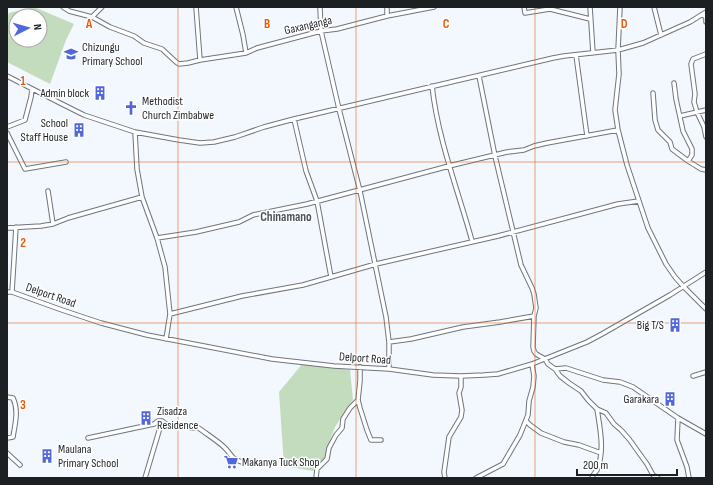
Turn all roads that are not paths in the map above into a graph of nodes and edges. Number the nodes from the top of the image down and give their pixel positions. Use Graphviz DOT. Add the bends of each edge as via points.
graph roads {
  1 [pos="63,7"];
  2 [pos="102,7"];
  3 [pos="196,7"];
  4 [pos="236,7"];
  5 [pos="320,7"];
  6 [pos="387,7"];
  7 [pos="434,7"];
  8 [pos="524,7"];
  9 [pos="590,7"];
  10 [pos="620,7"];
  11 [pos="654,7"];
  12 [pos="550,8"];
  13 [pos="705,13"];
  14 [pos="92,16"];
  15 [pos="388,16"];
  16 [pos="590,19"];
  17 [pos="706,22"];
  18 [pos="322,31"];
  19 [pos="661,35"];
  20 [pos="618,50"];
  21 [pos="246,53"];
  22 [pos="593,53"];
  23 [pos="706,54"];
  24 [pos="576,55"];
  25 [pos="200,60"];
  26 [pos="7,76"];
  27 [pos="479,76"];
  28 [pos="674,83"];
  29 [pos="432,86"];
  30 [pos="32,89"];
  31 [pos="653,94"];
  32 [pos="339,109"];
  33 [pos="706,110"];
  34 [pos="697,112"];
  35 [pos="680,116"];
  36 [pos="294,119"];
  37 [pos="7,127"];
  38 [pos="618,130"];
  39 [pos="135,132"];
  40 [pos="7,133"];
  41 [pos="587,136"];
  42 [pos="706,137"];
  43 [pos="495,156"];
  44 [pos="688,161"];
  45 [pos="66,162"];
  46 [pos="449,166"];
  47 [pos="706,170"];
  48 [pos="48,191"];
  49 [pos="360,191"];
  50 [pos="142,197"];
  51 [pos="317,201"];
  52 [pos="639,201"];
  53 [pos="53,224"];
  54 [pos="16,227"];
  55 [pos="7,228"];
  56 [pos="513,232"];
  57 [pos="157,238"];
  58 [pos="472,241"];
  59 [pos="376,264"];
  60 [pos="706,272"];
  61 [pos="331,277"];
  62 [pos="682,286"];
  63 [pos="7,292"];
  64 [pos="12,292"];
  65 [pos="706,309"];
  66 [pos="170,314"];
  67 [pos="534,316"];
  68 [pos="166,338"];
  69 [pos="389,342"];
  70 [pos="545,359"];
  71 [pos="532,364"];
  72 [pos="360,368"];
  73 [pos="389,369"];
  74 [pos="555,369"];
  75 [pos="706,372"];
  76 [pos="461,376"];
  77 [pos="693,376"];
  78 [pos="7,397"];
  79 [pos="358,400"];
  80 [pos="597,409"];
  81 [pos="678,418"];
  82 [pos="162,421"];
  83 [pos="526,421"];
  84 [pos="706,434"];
  85 [pos="7,438"];
  86 [pos="88,438"];
  87 [pos="381,440"];
  88 [pos="7,453"];
  89 [pos="601,453"];
  90 [pos="242,462"];
  91 [pos="20,465"];
  92 [pos="145,478"];
  93 [pos="316,478"];
  94 [pos="445,478"];
  95 [pos="476,478"];
  96 [pos="592,478"];
  97 [pos="658,478"];
  98 [pos="689,478"];
  1 -- 14 [label="street"];
  2 -- 14 [label="street"];
  3 -- 25 [label="street"];
  4 -- 21 [label="street"];
  5 -- 18 [label="street"];
  6 -- 15 [label="street"];
  7 -- 15 [label="street, Gaxanganga"];
  8 -- 12 [label="street" via="525,13"];
  9 -- 16 [label="street"];
  10 -- 20 [label="street"];
  11 -- 19 [label="street"];
  12 -- 16 [label="street"];
  13 -- 17 [label="street"];
  13 -- 19 [label="street"];
  14 -- 25 [label="street, Gaxanganga" via="110,27 162,49 179,64"];
  15 -- 18 [label="street, Gaxanganga"];
  16 -- 22 [label="street"];
  18 -- 21 [label="street, Gaxanganga"];
  18 -- 32 [label="street"];
  19 -- 20 [label="street" via="643,44"];
  20 -- 22 [label="street"];
  20 -- 38 [label="street" via="619,74 615,110"];
  21 -- 25 [label="street, Gaxanganga"];
  22 -- 24 [label="street"];
  23 -- 34 [label="street" via="691,61"];
  24 -- 27 [label="street"];
  24 -- 41 [label="street"];
  26 -- 30 [label="street"];
  27 -- 29 [label="street"];
  27 -- 43 [label="street"];
  28 -- 35 [label="street"];
  29 -- 32 [label="street"];
  29 -- 46 [label="street"];
  30 -- 37 [label="street" via="24,120"];
  30 -- 39 [label="street" via="84,115"];
  31 -- 44 [label="street" via="658,130 670,142 672,149"];
  32 -- 36 [label="street"];
  32 -- 49 [label="street"];
  33 -- 34 [label="street"];
  34 -- 35 [label="street"];
  34 -- 42 [label="street"];
  35 -- 44 [label="street" via="683,131 692,149"];
  36 -- 39 [label="street" via="214,142 200,143"];
  36 -- 51 [label="street" via="306,172"];
  38 -- 41 [label="street"];
  38 -- 52 [label="street"];
  39 -- 50 [label="street"];
  40 -- 45 [label="street" via="25,169"];
  41 -- 43 [label="street"];
  43 -- 46 [label="street"];
  43 -- 56 [label="street"];
  44 -- 47 [label="street"];
  46 -- 49 [label="street"];
  46 -- 58 [label="street"];
  48 -- 53 [label="street"];
  49 -- 51 [label="street"];
  49 -- 59 [label="street"];
  50 -- 53 [label="street"];
  50 -- 57 [label="street"];
  51 -- 57 [label="street" via="253,214 239,222 196,232"];
  51 -- 61 [label="street"];
  52 -- 56 [label="street"];
  52 -- 62 [label="street" via="666,264"];
  53 -- 54 [label="street"];
  54 -- 55 [label="street"];
  54 -- 64 [label="street"];
  56 -- 58 [label="street"];
  56 -- 67 [label="street" via="521,265 534,294"];
  57 -- 66 [label="street" via="165,267"];
  58 -- 59 [label="street"];
  59 -- 61 [label="street"];
  59 -- 69 [label="street"];
  60 -- 62 [label="street, Delport Road"];
  61 -- 66 [label="street"];
  62 -- 65 [label="street"];
  62 -- 70 [label="street, Delport Road" via="587,342"];
  63 -- 64 [label="street, Delport Road"];
  64 -- 68 [label="street, Delport Road" via="88,318"];
  66 -- 68 [label="street"];
  67 -- 69 [label="street" via="463,326"];
  67 -- 70 [label="street" via="534,351"];
  68 -- 72 [label="street, Delport Road" via="272,359"];
  69 -- 73 [label="street"];
  70 -- 71 [label="street, Delport Road"];
  70 -- 74 [label="street"];
  71 -- 76 [label="street, Delport Road" via="498,374"];
  71 -- 83 [label="street" via="533,387"];
  72 -- 73 [label="street, Delport Road"];
  72 -- 79 [label="street"];
  73 -- 76 [label="street, Delport Road"];
  74 -- 80 [label="street"];
  74 -- 81 [label="street" via="566,368 633,387"];
  75 -- 77 [label="street"];
  76 -- 94 [label="street" via="461,417 449,437"];
  78 -- 85 [label="street" via="13,398 17,413 13,437"];
  79 -- 87 [label="street" via="372,440"];
  79 -- 93 [label="street" via="344,419 342,428 329,448 327,459 317,469"];
  80 -- 89 [label="street"];
  80 -- 97 [label="street" via="606,413 629,439 653,475"];
  81 -- 84 [label="street"];
  81 -- 98 [label="street" via="677,440"];
  82 -- 86 [label="street"];
  82 -- 90 [label="street" via="170,427 200,428 236,461"];
  82 -- 92 [label="street"];
  83 -- 89 [label="street" via="530,426 564,442"];
  83 -- 95 [label="street" via="503,464"];
  88 -- 91 [label="street"];
  89 -- 96 [label="street"];
}
